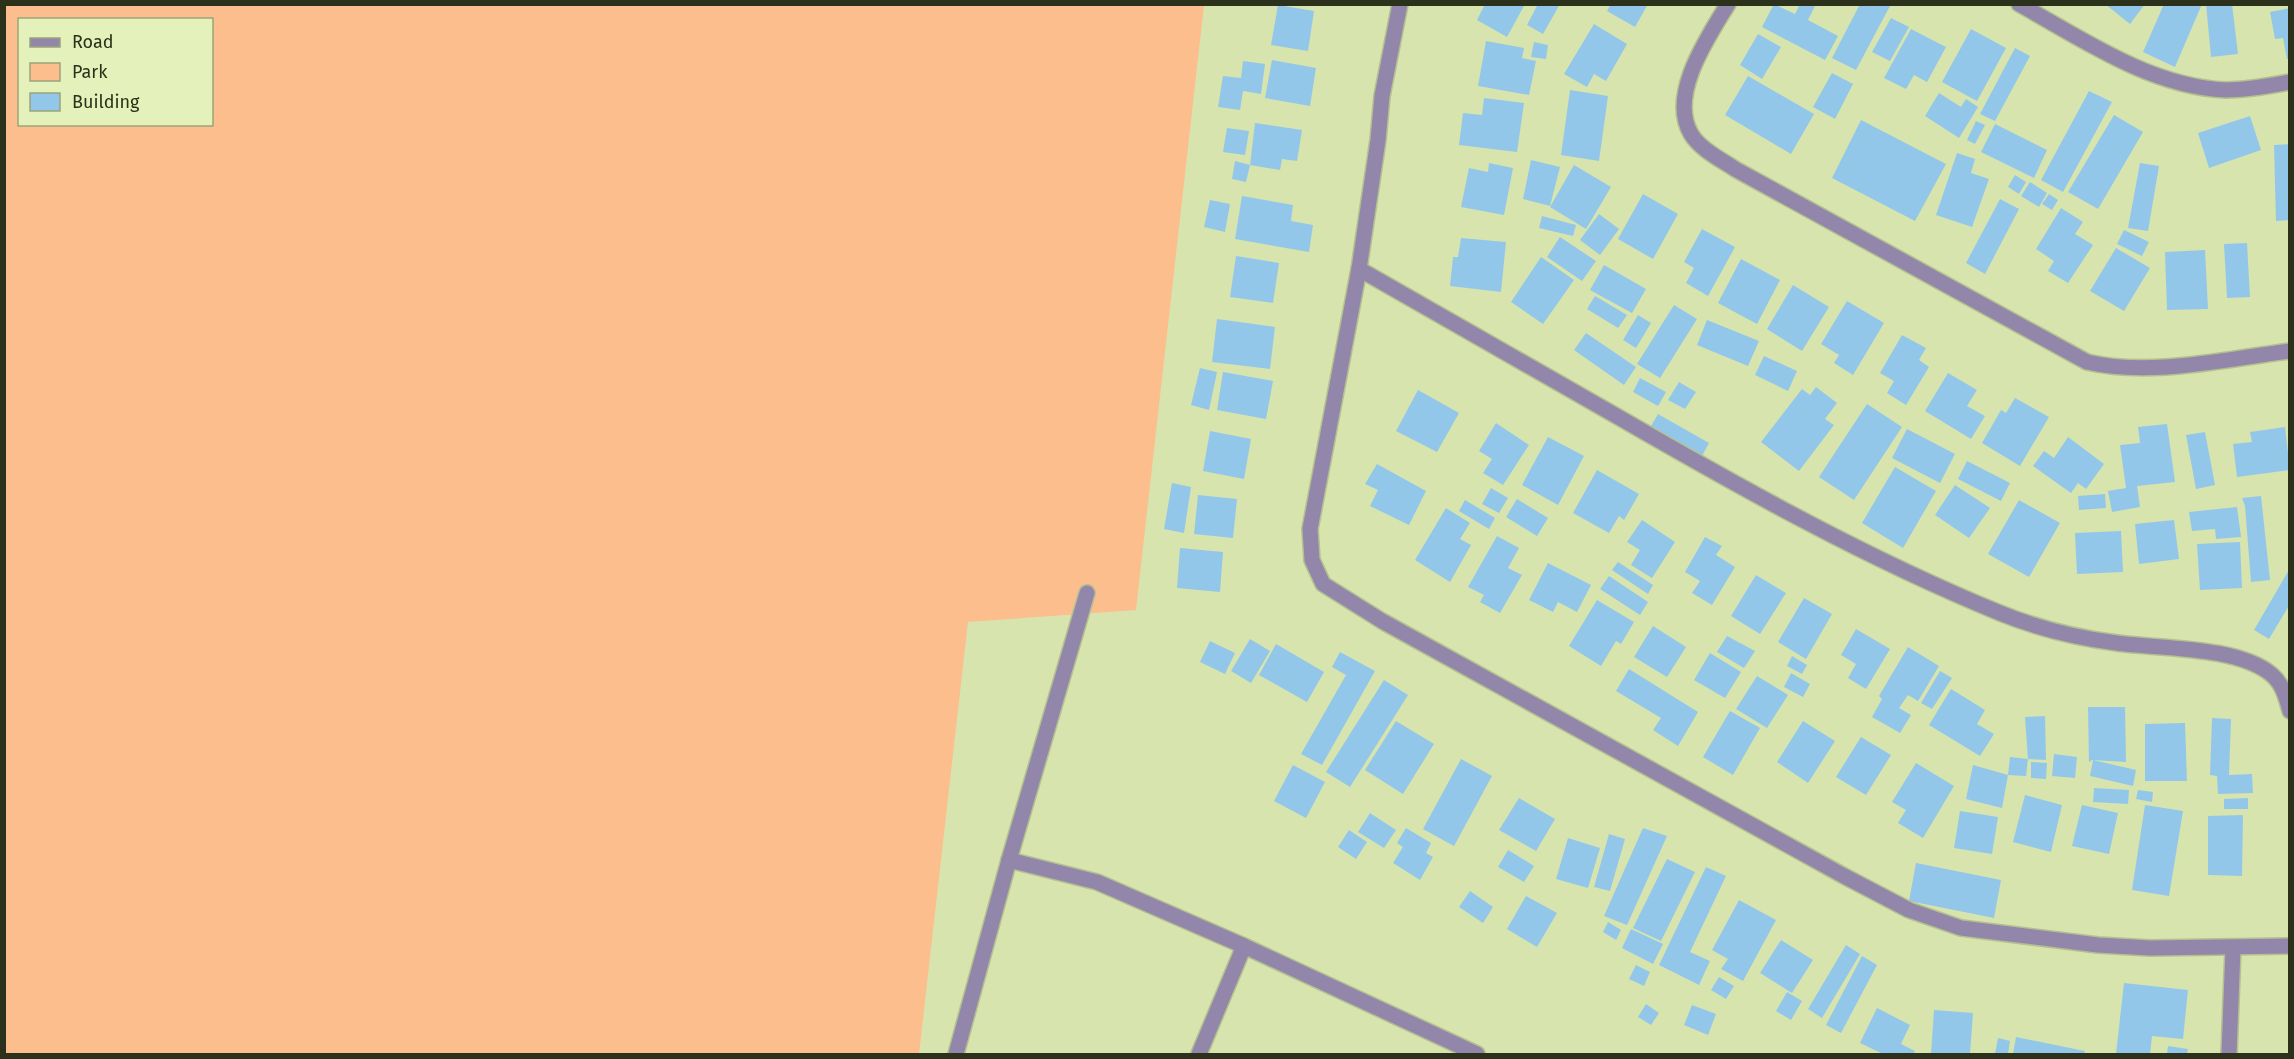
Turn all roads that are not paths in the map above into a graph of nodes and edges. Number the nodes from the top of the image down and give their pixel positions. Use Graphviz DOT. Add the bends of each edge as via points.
graph roads {
  1 [pos="1400,4"];
  2 [pos="1728,4"];
  3 [pos="2019,4"];
  4 [pos="2289,82"];
  5 [pos="1359,269"];
  6 [pos="2289,351"];
  7 [pos="1087,593"];
  8 [pos="2289,711"];
  9 [pos="1009,860"];
  10 [pos="1244,946"];
  11 [pos="2289,946"];
  12 [pos="2233,948"];
  13 [pos="956,1054"];
  14 [pos="1199,1054"];
  15 [pos="1477,1054"];
  16 [pos="2229,1054"];
  1 -- 5 [label="street" via="1382,96"];
  2 -- 6 [label="street" via="1692,72 1685,91 1684,113 1691,134 1704,148 1735,168 2087,362 2151,369"];
  3 -- 4 [label="street" via="2159,77 2224,90"];
  5 -- 8 [label="street" via="1815,527 2026,623 2116,643 2224,655 2253,664 2271,674 2282,687"];
  5 -- 12 [label="street" via="1310,529 1312,560 1323,584 1382,621 1909,910 1961,928 2020,936 2150,948"];
  7 -- 9 [label="street"];
  9 -- 10 [label="street" via="1097,882"];
  9 -- 13 [label="street"];
  10 -- 14 [label="street"];
  10 -- 15 [label="street"];
  11 -- 12 [label="street"];
  12 -- 16 [label="street"];
}
